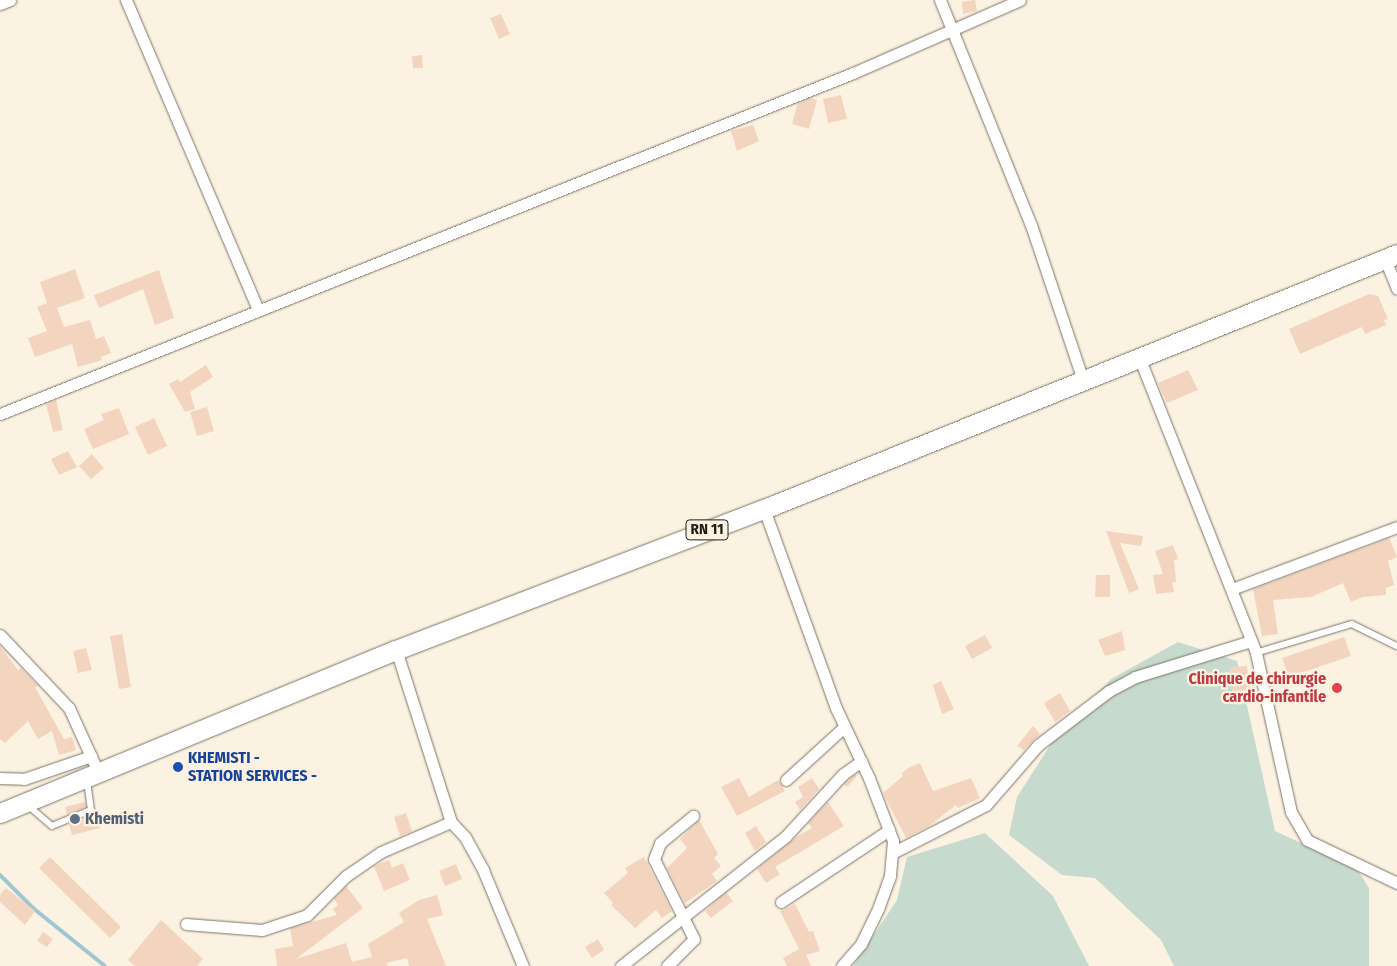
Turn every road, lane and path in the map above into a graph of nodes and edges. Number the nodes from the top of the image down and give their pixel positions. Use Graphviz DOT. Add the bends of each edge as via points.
graph roads {
  1 [pos="10,0"];
  2 [pos="126,0"];
  3 [pos="940,0"];
  4 [pos="1020,0"];
  5 [pos="0,4"];
  6 [pos="952,29"];
  7 [pos="1391,256"];
  8 [pos="1397,289"];
  9 [pos="258,310"];
  10 [pos="1139,357"];
  11 [pos="1083,380"];
  12 [pos="0,414"];
  13 [pos="764,509"];
  14 [pos="1397,527"];
  15 [pos="1232,589"];
  16 [pos="0,635"];
  17 [pos="1251,641"];
  18 [pos="1397,646"];
  19 [pos="396,650"];
  20 [pos="1256,653"];
  21 [pos="844,726"];
  22 [pos="91,756"];
  23 [pos="861,761"];
  24 [pos="93,777"];
  25 [pos="0,778"];
  26 [pos="786,780"];
  27 [pos="22,804"];
  28 [pos="0,813"];
  29 [pos="693,816"];
  30 [pos="451,822"];
  31 [pos="889,830"];
  32 [pos="894,852"];
  33 [pos="1397,883"];
  34 [pos="781,902"];
  35 [pos="681,917"];
  36 [pos="186,924"];
  37 [pos="523,966"];
  38 [pos="621,966"];
  39 [pos="667,966"];
  40 [pos="842,966"];
  1 -- 5 [label="street"];
  2 -- 9 [label="street"];
  3 -- 6 [label="street"];
  4 -- 6 [label="street"];
  6 -- 9 [label="street" via="853,73"];
  6 -- 11 [label="street" via="1031,225"];
  7 -- 8 [label="street"];
  7 -- 10 [label="main road, RN 11"];
  9 -- 12 [label="street"];
  10 -- 11 [label="main road, RN 11"];
  10 -- 15 [label="street"];
  11 -- 13 [label="main road, RN 11"];
  13 -- 19 [label="main road, RN 11"];
  13 -- 21 [label="street"];
  14 -- 15 [label="street"];
  15 -- 17 [label="street"];
  16 -- 22 [label="street" via="69,708"];
  17 -- 20 [label="street"];
  17 -- 32 [label="street" via="1134,677 1109,691 1038,745 986,806"];
  18 -- 20 [label="lane" via="1352,624"];
  19 -- 24 [label="main road, RN 11"];
  19 -- 30 [label="street"];
  20 -- 33 [label="street" via="1291,812 1308,840"];
  21 -- 23 [label="street"];
  21 -- 26 [label="street"];
  22 -- 24 [label="street"];
  22 -- 25 [label="street" via="24,779"];
  23 -- 31 [label="street"];
  23 -- 35 [label="street" via="842,776 786,836"];
  24 -- 27 [label="main road, RN 11"];
  24 -- 27 [label="lane" via="91,810 52,826"];
  27 -- 28 [label="main road, RN 11"];
  29 -- 35 [label="street" via="660,843 654,859"];
  30 -- 36 [label="street" via="381,852 346,876 307,915 262,930"];
  30 -- 37 [label="street" via="465,837 483,870"];
  31 -- 32 [label="street"];
  31 -- 34 [label="street"];
  32 -- 40 [label="street" via="890,876 878,910 861,944"];
  35 -- 38 [label="street"];
  35 -- 39 [label="street" via="694,939"];
}
